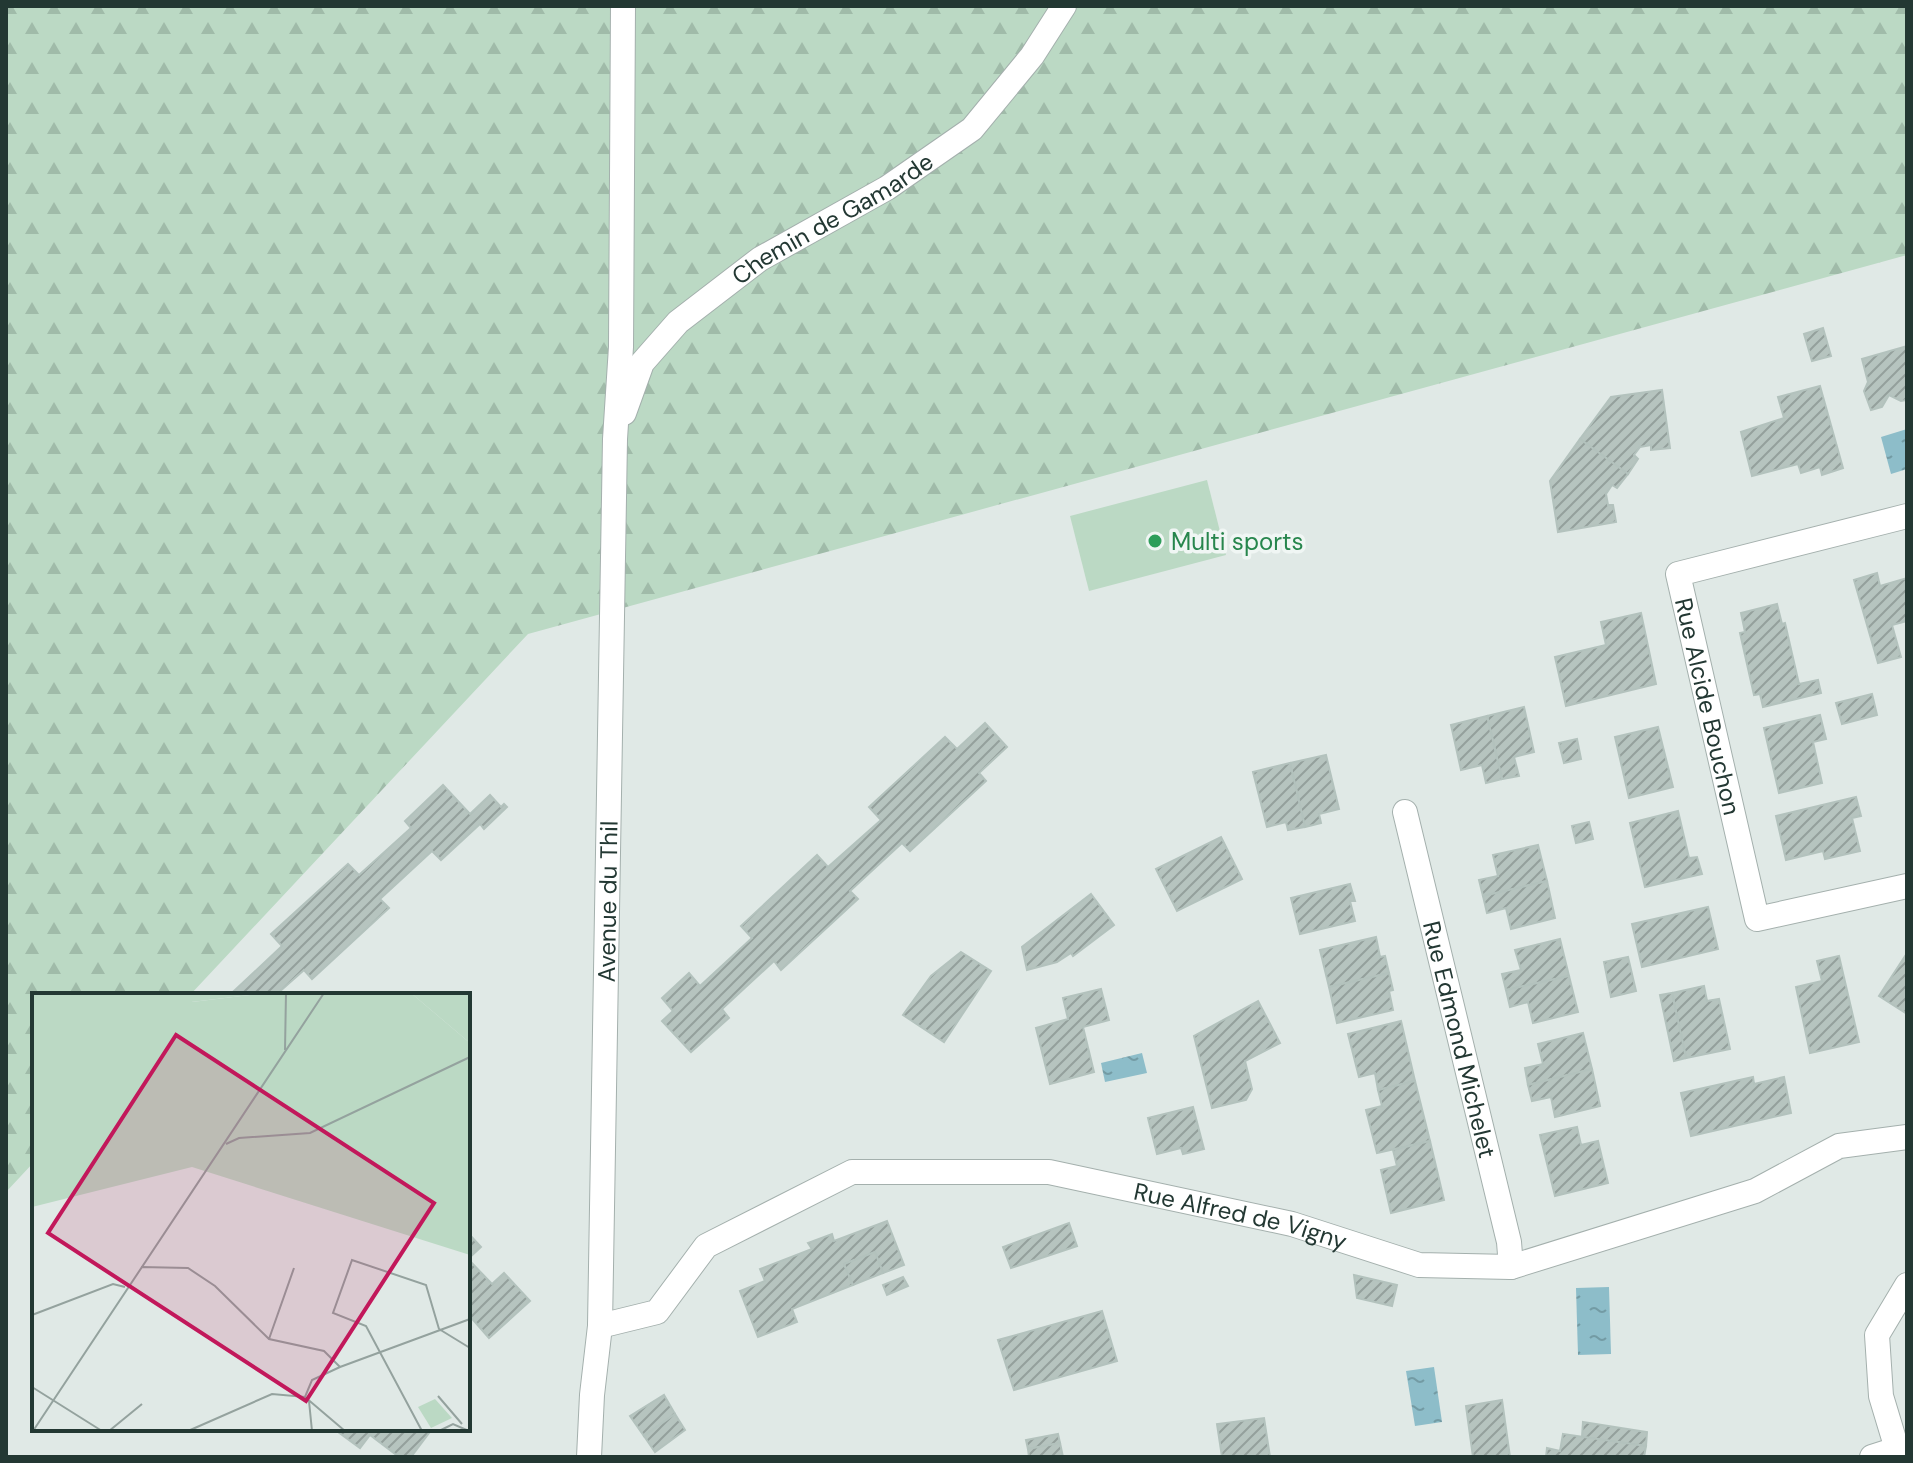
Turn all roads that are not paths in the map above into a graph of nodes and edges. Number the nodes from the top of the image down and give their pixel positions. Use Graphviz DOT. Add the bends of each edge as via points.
graph roads {
  1 [pos="623,6"];
  2 [pos="1064,6"];
  3 [pos="615,439"];
  4 [pos="1907,516"];
  5 [pos="1405,812"];
  6 [pos="1907,886"];
  7 [pos="1907,1137"];
  8 [pos="1511,1267"];
  9 [pos="1907,1285"];
  10 [pos="600,1326"];
  11 [pos="1902,1450"];
  12 [pos="589,1457"];
  13 [pos="1872,1457"];
  1 -- 3 [label="street, Avenue du Thil" via="621,347"];
  2 -- 3 [label="street, Chemin de Gamarde" via="1032,56 972,129 887,188 760,259 678,322 642,363"];
  3 -- 10 [label="street, Avenue du Thil"];
  4 -- 6 [label="street, Rue Alcide Bouchon" via="1678,574 1757,919"];
  5 -- 8 [label="street, Rue Edmond Michelet"];
  7 -- 8 [label="street, Rue Alfred de Vigny" via="1839,1146 1755,1191"];
  8 -- 10 [label="street, Rue Alfred de Vigny" via="1419,1265 1292,1224 1049,1172 852,1172 706,1246 657,1312"];
  9 -- 11 [label="street" via="1877,1335 1881,1396"];
  10 -- 12 [label="street, Avenue du Thil"];
  11 -- 13 [label="street"];
}
